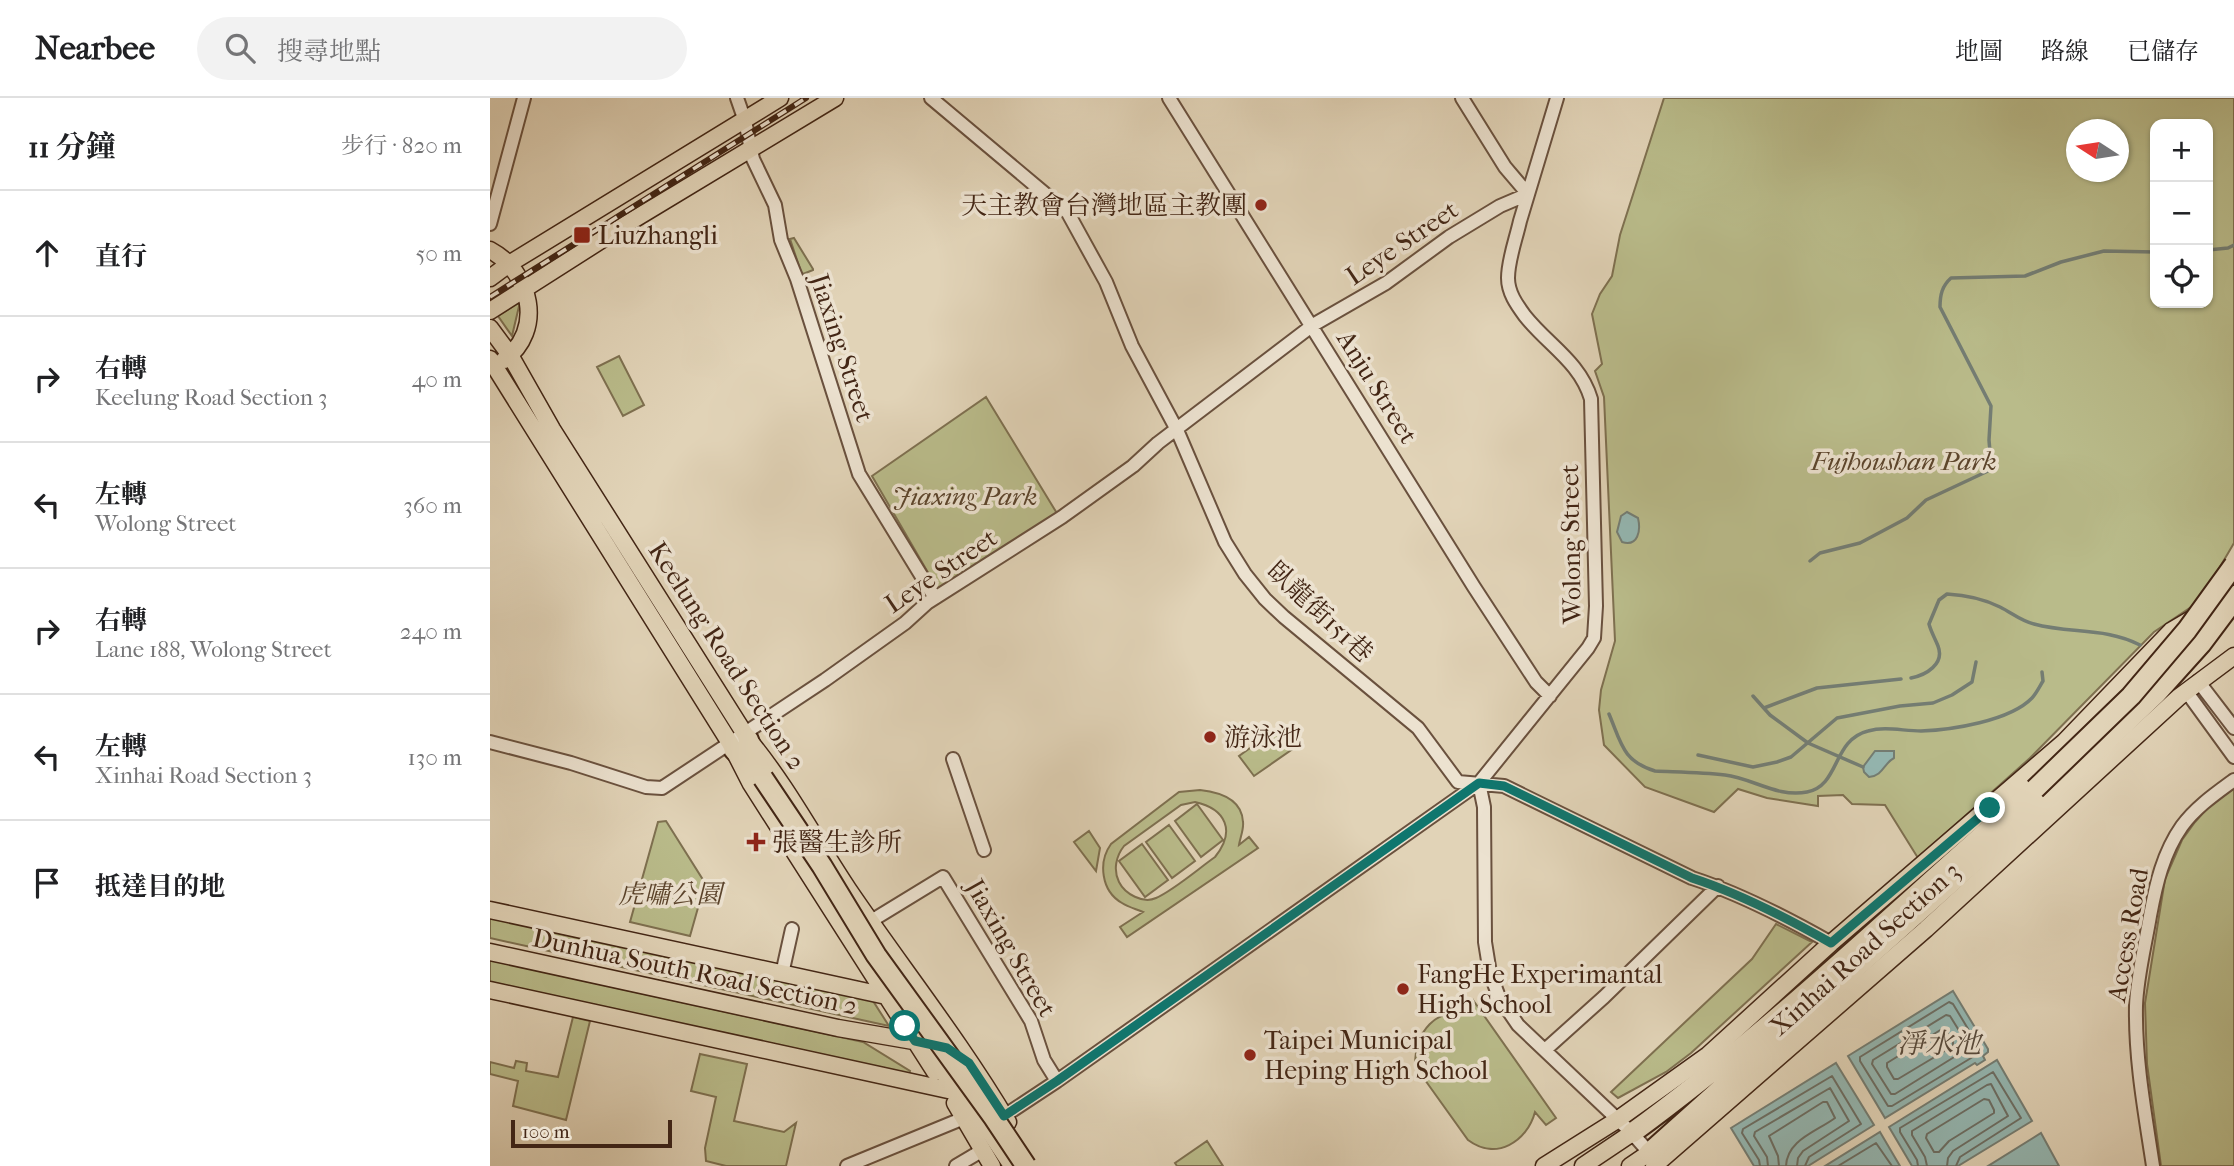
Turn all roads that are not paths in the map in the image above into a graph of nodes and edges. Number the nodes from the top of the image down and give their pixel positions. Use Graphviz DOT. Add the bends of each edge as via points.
graph roads {
  1 [pos="524,98"];
  2 [pos="737,98"];
  3 [pos="780,98"];
  4 [pos="835,98"];
  5 [pos="931,98"];
  6 [pos="1169,98"];
  7 [pos="1462,98"];
  8 [pos="1557,98"];
  9 [pos="745,121"];
  10 [pos="750,149"];
  11 [pos="1528,194"];
  12 [pos="490,224"];
  13 [pos="490,250"];
  14 [pos="509,264"];
  15 [pos="490,278"];
  16 [pos="525,289"];
  17 [pos="490,311"];
  18 [pos="1313,325"];
  19 [pos="490,328"];
  20 [pos="510,355"];
  21 [pos="492,365"];
  22 [pos="1177,430"];
  23 [pos="2234,565"];
  24 [pos="2234,594"];
  25 [pos="935,598"];
  26 [pos="2234,600"];
  27 [pos="2234,656"];
  28 [pos="2192,686"];
  29 [pos="1550,696"];
  30 [pos="2234,728"];
  31 [pos="739,741"];
  32 [pos="490,742"];
  33 [pos="2234,757"];
  34 [pos="953,759"];
  35 [pos="2234,780"];
  36 [pos="1479,783"];
  37 [pos="1977,848"];
  38 [pos="984,850"];
  39 [pos="1718,886"];
  40 [pos="490,910"];
  41 [pos="871,921"];
  42 [pos="792,929"];
  43 [pos="1831,943"];
  44 [pos="490,952"];
  45 [pos="782,974"];
  46 [pos="490,990"];
  47 [pos="887,997"];
  48 [pos="923,1009"];
  49 [pos="922,1042"];
  50 [pos="1545,1050"];
  51 [pos="969,1063"];
  52 [pos="1057,1081"];
  53 [pos="948,1090"];
  54 [pos="1004,1116"];
  55 [pos="964,1118"];
  56 [pos="1625,1127"];
  57 [pos="983,1150"];
  58 [pos="1656,1162"];
  59 [pos="1009,1165"];
  60 [pos="1631,1165"];
  61 [pos="847,1166"];
  62 [pos="956,1166"];
  63 [pos="1035,1166"];
  64 [pos="1544,1166"];
  65 [pos="1583,1166"];
  66 [pos="2153,1166"];
  1 -- 12 [label="street"];
  2 -- 9 [label="street, Jiaxing Street"];
  3 -- 9 [label="main road"];
  4 -- 10 [label="main road"];
  5 -- 22 [label="street" via="1068,213"];
  6 -- 18 [label="street, Anju Street"];
  7 -- 11 [label="street" via="1505,167"];
  8 -- 11 [label="street, Wolong Street"];
  9 -- 10 [label="street, Jiaxing Street"];
  9 -- 14 [label="main road"];
  10 -- 16 [label="main road"];
  10 -- 25 [label="street, Jiaxing Street" via="775,205 781,240 859,474"];
  11 -- 18 [label="street, Leye Street" via="1449,237 1386,284"];
  11 -- 29 [label="street, Wolong Street" via="1508,279 1511,294 1528,320 1575,368 1591,399 1596,629 1588,648"];
  13 -- 14 [label="main road"];
  14 -- 15 [label="main road"];
  14 -- 16 [label="main road"];
  16 -- 17 [label="main road"];
  16 -- 20 [label="main road" via="528,320"];
  18 -- 22 [label="street, Leye Street"];
  18 -- 29 [label="street, Anju Street" via="1495,620"];
  19 -- 20 [label="main road, Keelung Road Section 2"];
  20 -- 21 [label="main road"];
  20 -- 31 [label="main road, Keelung Road Section 2"];
  21 -- 31 [label="main road, Keelung Road Section 2"];
  22 -- 25 [label="street, Leye Street" via="1062,517"];
  22 -- 36 [label="street, 臥龍街151巷" via="1226,542 1265,599 1418,728 1458,782"];
  23 -- 37 [label="highway, bridge" via="2131,696"];
  24 -- 43 [label="main road, Xinhai Road Section 3" via="2171,631 2064,742"];
  25 -- 31 [label="street, Leye Street"];
  26 -- 37 [label="highway" via="2156,694 2068,778"];
  27 -- 28 [label="main road, Xinhai Road Section 3"];
  28 -- 30 [label="street"];
  28 -- 33 [label="street"];
  28 -- 58 [label="main road, Xinhai Road Section 3" via="1926,929"];
  29 -- 36 [label="street, Wolong Street"];
  31 -- 32 [label="street, Leye Street" via="662,788"];
  31 -- 41 [label="main road, Keelung Road Section 2" via="775,771"];
  31 -- 47 [label="main road, Keelung Road Section 2" via="751,785"];
  31 -- 48 [label="highway, bridge" via="876,955"];
  34 -- 38 [label="street, Jiaxing Street"];
  35 -- 66 [label="street, Access Road" via="2181,828 2156,887 2136,1005 2138,1065"];
  36 -- 39 [label="street" via="1504,786 1692,878"];
  36 -- 50 [label="street" via="1484,807 1485,942 1490,973 1518,1025"];
  36 -- 52 [label="street, Wolong Street"];
  37 -- 56 [label="highway" via="1731,1056"];
  37 -- 58 [label="highway"];
  39 -- 43 [label="street"];
  39 -- 50 [label="street"];
  40 -- 45 [label="main road, Dunhua South Road Section 2"];
  41 -- 48 [label="main road, Keelung Road Section 2"];
  41 -- 52 [label="street, Jiaxing Street" via="943,877 1031,1021 1044,1060"];
  42 -- 45 [label="street"];
  43 -- 56 [label="main road, Xinhai Road Section 3"];
  44 -- 49 [label="main road, Dunhua South Road Section 2"];
  45 -- 47 [label="main road, Dunhua South Road Section 2"];
  46 -- 53 [label="main road"];
  47 -- 48 [label="main road, Dunhua South Road Section 2"];
  47 -- 49 [label="main road, Keelung Road Section 2"];
  48 -- 51 [label="main road, Keelung Road Section 2"];
  48 -- 59 [label="highway" via="933,1052"];
  49 -- 51 [label="main road, Dunhua South Road Section 2" via="947,1048"];
  49 -- 53 [label="main road, Keelung Road Section 2"];
  49 -- 59 [label="highway" via="963,1088"];
  50 -- 56 [label="street"];
  51 -- 54 [label="main road, Keelung Road Section 2"];
  52 -- 54 [label="street, Wolong Street"];
  53 -- 55 [label="main road, Keelung Road Section 2"];
  54 -- 63 [label="main road, Keelung Road Section 2"];
  55 -- 57 [label="main road, Keelung Road Section 2"];
  55 -- 61 [label="street"];
  56 -- 58 [label="street"];
  56 -- 64 [label="main road, Xinhai Road Section 3"];
  56 -- 65 [label="main road"];
  57 -- 59 [label="main road, Keelung Road Section 2"];
  57 -- 62 [label="street"];
  58 -- 60 [label="main road, Xinhai Road Section 3"];
}
